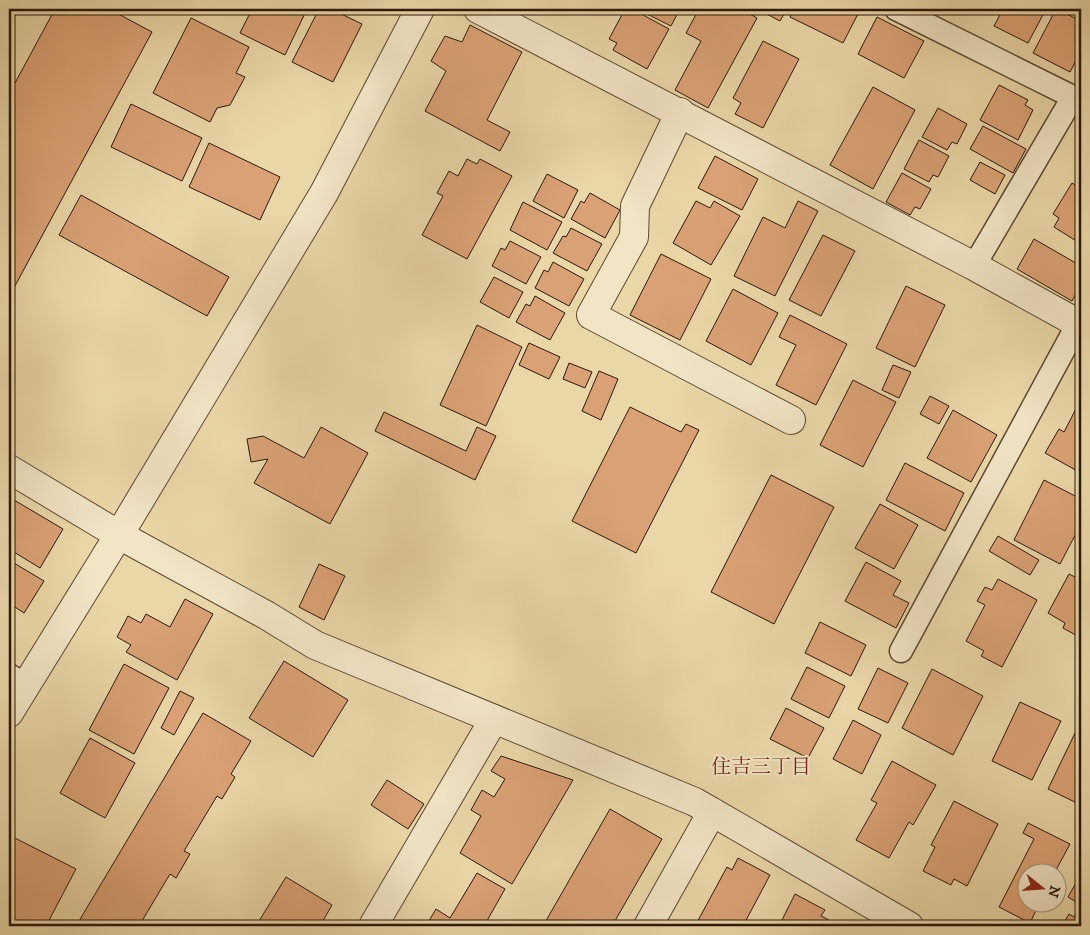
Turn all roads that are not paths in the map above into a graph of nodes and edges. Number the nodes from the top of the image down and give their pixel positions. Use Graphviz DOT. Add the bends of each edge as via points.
graph roads {
  1 [pos="420,9"];
  2 [pos="478,9"];
  3 [pos="896,9"];
  4 [pos="680,112"];
  5 [pos="974,266"];
  6 [pos="1080,322"];
  7 [pos="792,420"];
  8 [pos="9,468"];
  9 [pos="119,535"];
  10 [pos="901,651"];
  11 [pos="18,680"];
  12 [pos="9,713"];
  13 [pos="494,719"];
  14 [pos="712,812"];
  15 [pos="373,926"];
  16 [pos="648,926"];
  17 [pos="909,926"];
  1 -- 9 [label="street" via="324,193"];
  2 -- 4 [label="street"];
  3 -- 5 [label="lane" via="1072,97"];
  4 -- 5 [label="street"];
  4 -- 7 [label="street" via="635,206 634,237 591,315"];
  5 -- 6 [label="street"];
  6 -- 10 [label="lane"];
  8 -- 9 [label="street"];
  9 -- 11 [label="street"];
  9 -- 13 [label="street" via="316,645"];
  11 -- 12 [label="street"];
  13 -- 14 [label="street" via="696,802"];
  13 -- 15 [label="street"];
  14 -- 16 [label="street"];
  14 -- 17 [label="street"];
}
